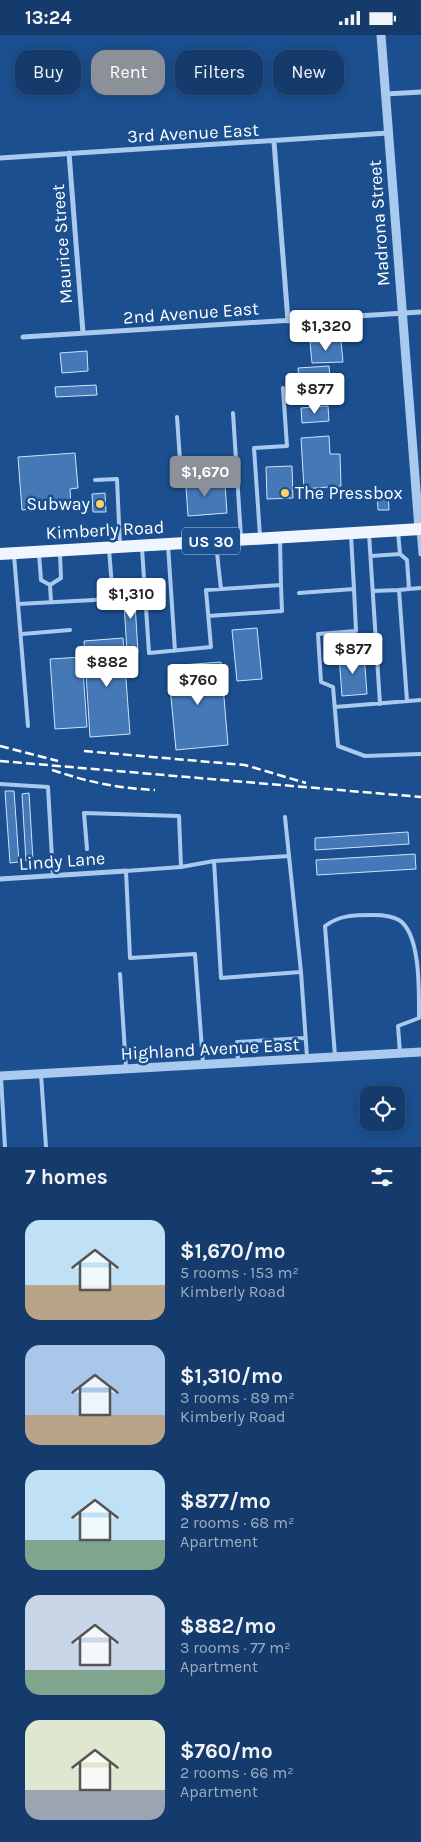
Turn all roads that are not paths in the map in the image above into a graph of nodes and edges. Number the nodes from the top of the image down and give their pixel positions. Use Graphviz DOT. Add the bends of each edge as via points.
graph roads {
  1 [pos="381,35"];
  2 [pos="421,92"];
  3 [pos="386,94"];
  4 [pos="388,133"];
  5 [pos="274,142"];
  6 [pos="69,153"];
  7 [pos="0,158"];
  8 [pos="421,311"];
  9 [pos="401,313"];
  10 [pos="288,321"];
  11 [pos="83,333"];
  12 [pos="23,337"];
  13 [pos="284,388"];
  14 [pos="232,413"];
  15 [pos="177,417"];
  16 [pos="237,471"];
  17 [pos="95,480"];
  18 [pos="418,481"];
  19 [pos="420,529"];
  20 [pos="398,530"];
  21 [pos="369,532"];
  22 [pos="351,533"];
  23 [pos="280,537"];
  24 [pos="260,539"];
  25 [pos="242,540"];
  26 [pos="216,541"];
  27 [pos="168,544"];
  28 [pos="142,545"];
  29 [pos="114,547"];
  30 [pos="60,550"];
  31 [pos="39,552"];
  32 [pos="13,553"];
  33 [pos="0,554"];
  34 [pos="400,554"];
  35 [pos="421,554"];
  36 [pos="371,556"];
  37 [pos="50,585"];
  38 [pos="281,585"];
  39 [pos="421,588"];
  40 [pos="221,589"];
  41 [pos="354,589"];
  42 [pos="409,589"];
  43 [pos="399,590"];
  44 [pos="373,591"];
  45 [pos="299,593"];
  46 [pos="51,602"];
  47 [pos="18,604"];
  48 [pos="208,615"];
  49 [pos="70,630"];
  50 [pos="22,634"];
  51 [pos="175,651"];
  52 [pos="421,700"];
  53 [pos="406,701"];
  54 [pos="380,703"];
  55 [pos="336,707"];
  56 [pos="28,726"];
  57 [pos="421,754"];
  58 [pos="0,783"];
  59 [pos="285,817"];
  60 [pos="87,849"];
  61 [pos="289,856"];
  62 [pos="214,861"];
  63 [pos="180,867"];
  64 [pos="126,871"];
  65 [pos="53,876"];
  66 [pos="0,879"];
  67 [pos="301,973"];
  68 [pos="120,974"];
  69 [pos="305,1038"];
  70 [pos="421,1052"];
  71 [pos="400,1053"];
  72 [pos="336,1057"];
  73 [pos="307,1060"];
  74 [pos="238,1063"];
  75 [pos="203,1065"];
  76 [pos="126,1070"];
  77 [pos="41,1074"];
  78 [pos="0,1077"];
  79 [pos="5,1147"];
  80 [pos="46,1147"];
  1 -- 3 [label="street, Madrona Street"];
  2 -- 3 [label="street"];
  3 -- 4 [label="street, Madrona Street"];
  4 -- 5 [label="street, 3rd Avenue East"];
  4 -- 9 [label="street, Madrona Street"];
  5 -- 6 [label="street, 3rd Avenue East"];
  5 -- 10 [label="street"];
  6 -- 7 [label="street, 3rd Avenue East"];
  6 -- 11 [label="street, Maurice Street"];
  8 -- 9 [label="street, 2nd Avenue East"];
  9 -- 10 [label="street, 2nd Avenue East"];
  9 -- 18 [label="street, Madrona Street"];
  10 -- 11 [label="street, 2nd Avenue East"];
  11 -- 12 [label="street, 2nd Avenue East"];
  13 -- 24 [label="lane" via="287,446 254,448"];
  14 -- 16 [label="lane"];
  15 -- 16 [label="lane" via="181,475"];
  16 -- 25 [label="lane"];
  17 -- 29 [label="lane" via="118,479"];
  18 -- 19 [label="street, Madrona Street"];
  19 -- 20 [label="main road, Kimberly Road / US 30"];
  19 -- 35 [label="street"];
  20 -- 21 [label="main road, Kimberly Road / US 30"];
  20 -- 34 [label="lane"];
  21 -- 22 [label="main road, Kimberly Road / US 30"];
  21 -- 36 [label="lane"];
  22 -- 23 [label="main road, Kimberly Road / US 30"];
  22 -- 41 [label="lane"];
  23 -- 24 [label="main road, Kimberly Road / US 30"];
  23 -- 38 [label="lane"];
  24 -- 25 [label="main road, Kimberly Road / US 30"];
  25 -- 26 [label="main road, Kimberly Road / US 30"];
  26 -- 27 [label="main road, Kimberly Road / US 30"];
  26 -- 40 [label="lane"];
  27 -- 28 [label="main road, Kimberly Road / US 30"];
  27 -- 51 [label="lane"];
  28 -- 29 [label="main road, Kimberly Road / US 30"];
  28 -- 51 [label="lane" via="149,653"];
  29 -- 30 [label="main road, Kimberly Road / US 30"];
  29 -- 46 [label="lane" via="113,599"];
  30 -- 31 [label="main road, Kimberly Road / US 30"];
  30 -- 37 [label="lane" via="61,578"];
  31 -- 32 [label="main road, Kimberly Road / US 30"];
  31 -- 37 [label="lane" via="41,580"];
  32 -- 33 [label="main road, Kimberly Road / US 30"];
  32 -- 47 [label="lane"];
  34 -- 36 [label="lane"];
  34 -- 42 [label="lane" via="408,560"];
  36 -- 44 [label="lane"];
  37 -- 46 [label="lane"];
  38 -- 40 [label="lane"];
  38 -- 48 [label="lane" via="282,611"];
  39 -- 42 [label="lane"];
  40 -- 48 [label="lane" via="206,590"];
  41 -- 45 [label="lane"];
  41 -- 55 [label="lane" via="356,631 318,634 321,682 334,687"];
  42 -- 43 [label="lane"];
  43 -- 44 [label="lane"];
  43 -- 53 [label="lane"];
  44 -- 54 [label="lane"];
  46 -- 47 [label="lane"];
  47 -- 50 [label="lane"];
  48 -- 51 [label="lane" via="211,647"];
  49 -- 50 [label="lane"];
  50 -- 56 [label="lane"];
  52 -- 53 [label="lane"];
  53 -- 54 [label="lane"];
  54 -- 55 [label="lane"];
  55 -- 57 [label="lane" via="338,746 365,756"];
  58 -- 65 [label="lane" via="48,787"];
  59 -- 61 [label="lane"];
  60 -- 63 [label="lane" via="84,813 179,816"];
  61 -- 62 [label="lane"];
  61 -- 67 [label="lane"];
  62 -- 63 [label="lane"];
  62 -- 67 [label="lane" via="221,978"];
  63 -- 64 [label="lane"];
  64 -- 65 [label="street, Lindy Lane"];
  64 -- 75 [label="lane" via="130,958 195,954"];
  65 -- 66 [label="street, Lindy Lane"];
  67 -- 69 [label="lane"];
  68 -- 76 [label="lane"];
  69 -- 73 [label="lane"];
  69 -- 74 [label="lane" via="237,1042"];
  70 -- 71 [label="street, Highland Avenue East"];
  71 -- 72 [label="street, Highland Avenue East"];
  71 -- 72 [label="lane" via="398,1026 419,1018 419,957 412,935 400,920 382,915 355,915 337,918 325,926"];
  72 -- 73 [label="street, Highland Avenue East"];
  73 -- 74 [label="street, Highland Avenue East"];
  74 -- 75 [label="street, Highland Avenue East"];
  75 -- 76 [label="street, Highland Avenue East"];
  76 -- 77 [label="street, Highland Avenue East"];
  77 -- 78 [label="street, Highland Avenue East"];
  77 -- 80 [label="lane"];
  78 -- 79 [label="lane"];
}
